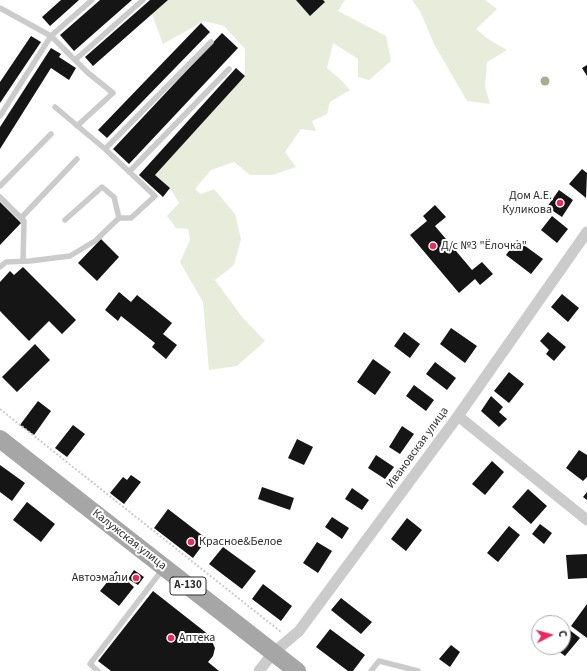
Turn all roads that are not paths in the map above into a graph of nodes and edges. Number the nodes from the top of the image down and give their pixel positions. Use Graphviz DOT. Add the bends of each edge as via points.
graph roads {
  1 [pos="92,0"];
  2 [pos="143,0"];
  3 [pos="0,8"];
  4 [pos="51,36"];
  5 [pos="211,42"];
  6 [pos="75,60"];
  7 [pos="228,69"];
  8 [pos="55,107"];
  9 [pos="0,116"];
  10 [pos="77,126"];
  11 [pos="51,134"];
  12 [pos="105,149"];
  13 [pos="78,159"];
  14 [pos="129,172"];
  15 [pos="0,186"];
  16 [pos="0,197"];
  17 [pos="20,218"];
  18 [pos="119,218"];
  19 [pos="64,220"];
  20 [pos="587,232"];
  21 [pos="23,261"];
  22 [pos="0,267"];
  23 [pos="458,416"];
  24 [pos="0,439"];
  25 [pos="587,520"];
  26 [pos="164,568"];
  27 [pos="273,653"];
  28 [pos="98,671"];
  29 [pos="259,671"];
  30 [pos="297,671"];
  31 [pos="371,671"];
  32 [pos="418,671"];
  1 -- 4 [label="lane"];
  2 -- 6 [label="lane"];
  3 -- 4 [label="lane"];
  4 -- 6 [label="lane"];
  4 -- 9 [label="lane"];
  5 -- 12 [label="lane"];
  6 -- 10 [label="lane" via="113,93"];
  7 -- 14 [label="lane"];
  8 -- 10 [label="lane"];
  10 -- 12 [label="lane"];
  11 -- 15 [label="lane"];
  12 -- 14 [label="lane"];
  13 -- 17 [label="lane"];
  14 -- 18 [label="lane" via="154,196 131,218"];
  16 -- 17 [label="lane"];
  17 -- 21 [label="lane" via="24,221"];
  18 -- 19 [label="lane" via="114,197 102,186"];
  18 -- 21 [label="lane" via="95,241 70,256"];
  20 -- 23 [label="street, Ивановская улица"];
  21 -- 22 [label="lane" via="6,262"];
  23 -- 25 [label="street"];
  23 -- 27 [label="street, Ивановская улица" via="299,631"];
  24 -- 26 [label="main road, Калужская улица / А-130"];
  26 -- 27 [label="main road, Калужская улица / А-130"];
  26 -- 28 [label="lane" via="90,664"];
  27 -- 29 [label="street, Ивановская улица"];
  27 -- 30 [label="main road, Калужская улица / А-130"];
  31 -- 32 [label="lane" via="379,661"];
}
